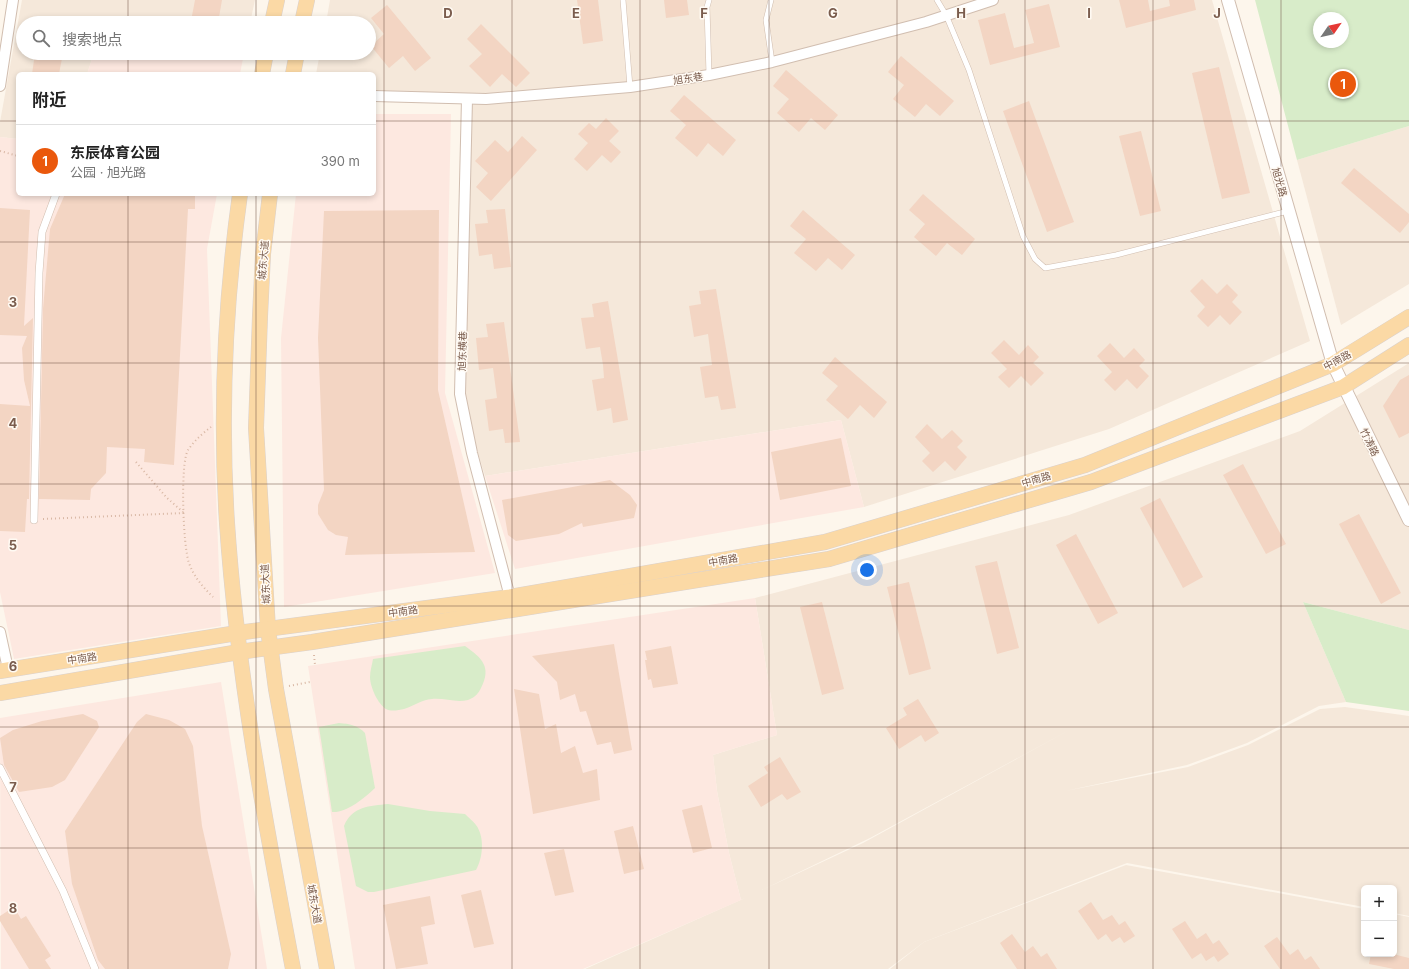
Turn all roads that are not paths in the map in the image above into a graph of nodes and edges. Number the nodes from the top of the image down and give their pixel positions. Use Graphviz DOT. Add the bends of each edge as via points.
graph roads {
  1 [pos="13,0"];
  2 [pos="277,0"];
  3 [pos="306,0"];
  4 [pos="623,0"];
  5 [pos="709,0"];
  6 [pos="771,0"];
  7 [pos="937,0"];
  8 [pos="993,0"];
  9 [pos="1228,0"];
  10 [pos="946,15"];
  11 [pos="274,16"];
  12 [pos="303,16"];
  13 [pos="265,60"];
  14 [pos="296,60"];
  15 [pos="772,62"];
  16 [pos="262,72"];
  17 [pos="293,72"];
  18 [pos="709,75"];
  19 [pos="0,86"];
  20 [pos="630,87"];
  21 [pos="376,96"];
  22 [pos="467,99"];
  23 [pos="55,196"];
  24 [pos="240,196"];
  25 [pos="270,196"];
  26 [pos="1289,211"];
  27 [pos="1409,317"];
  28 [pos="1409,345"];
  29 [pos="1333,364"];
  30 [pos="1343,387"];
  31 [pos="34,520"];
  32 [pos="1409,520"];
  33 [pos="510,597"];
  34 [pos="268,629"];
  35 [pos="0,632"];
  36 [pos="237,633"];
  37 [pos="270,647"];
  38 [pos="239,652"];
  39 [pos="4,670"];
  40 [pos="0,693"];
  41 [pos="0,768"];
  42 [pos="95,969"];
  43 [pos="293,969"];
  44 [pos="327,969"];
  1 -- 19 [label="street"];
  2 -- 11 [label="main road"];
  3 -- 12 [label="main road"];
  4 -- 20 [label="lane"];
  5 -- 18 [label="lane"];
  6 -- 15 [label="lane" via="766,20"];
  7 -- 10 [label="lane"];
  8 -- 10 [label="street, 旭东巷"];
  9 -- 26 [label="street, 旭光路"];
  10 -- 15 [label="street, 旭东巷"];
  10 -- 26 [label="lane" via="969,70 1023,236 1035,259 1045,268 1116,255"];
  13 -- 16 [label="main road"];
  14 -- 17 [label="main road"];
  15 -- 18 [label="street, 旭东巷"];
  18 -- 20 [label="street, 旭东巷"];
  20 -- 22 [label="street, 旭东巷"];
  21 -- 22 [label="street, 旭东巷"];
  22 -- 33 [label="street, 旭东横巷" via="460,394 472,453"];
  23 -- 31 [label="street" via="42,232 39,273"];
  24 -- 36 [label="main road" via="228,304 225,416 227,523"];
  25 -- 34 [label="main road, 城东大道" via="260,308 256,428"];
  26 -- 29 [label="street, 旭光路"];
  27 -- 29 [label="main road, 中南路"];
  28 -- 30 [label="main road, 中南路"];
  29 -- 30 [label="street, 竹涛路"];
  29 -- 33 [label="main road, 中南路" via="1085,465 825,542"];
  30 -- 32 [label="street, 竹涛路"];
  30 -- 37 [label="main road, 中南路" via="1091,482 829,559"];
  33 -- 34 [label="main road, 中南路"];
  34 -- 36 [label="main road, 中南路"];
  34 -- 37 [label="main road, 城东大道"];
  35 -- 39 [label="street"];
  36 -- 38 [label="main road"];
  36 -- 39 [label="main road, 中南路"];
  37 -- 38 [label="main road, 中南路"];
  37 -- 44 [label="main road, 城东大道"];
  38 -- 40 [label="main road, 中南路"];
  38 -- 43 [label="main road" via="273,864"];
  41 -- 42 [label="street" via="63,891"];
}
